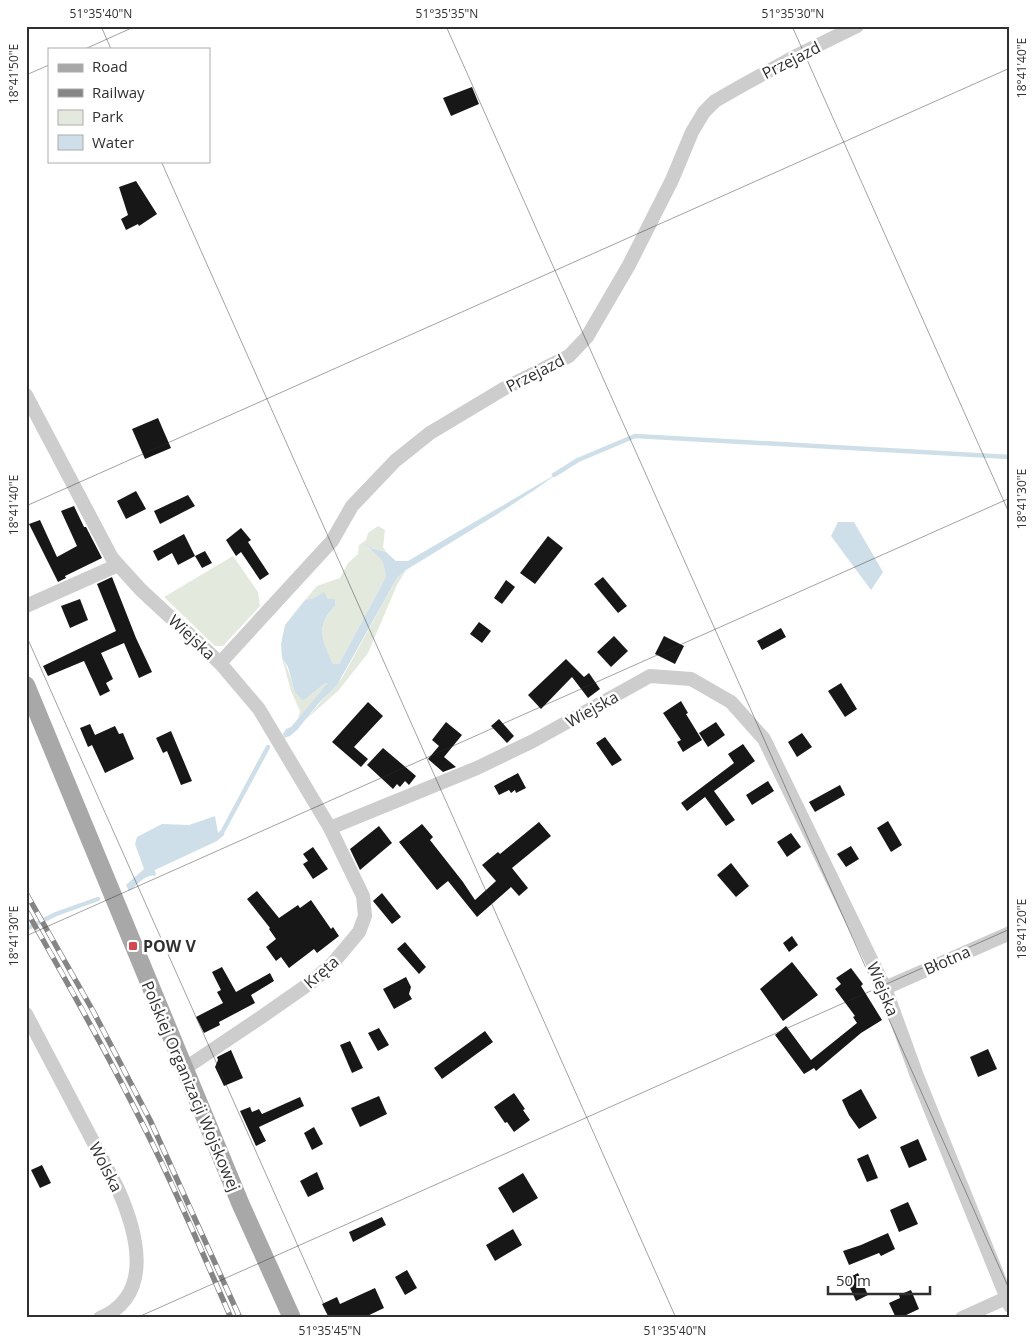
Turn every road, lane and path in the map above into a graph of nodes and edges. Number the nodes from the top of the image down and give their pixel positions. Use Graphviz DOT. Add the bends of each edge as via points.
graph roads {
  1 [pos="857,26"];
  2 [pos="26,395"];
  3 [pos="118,565"];
  4 [pos="26,606"];
  5 [pos="220,663"];
  6 [pos="26,685"];
  7 [pos="330,828"];
  8 [pos="1010,933"];
  9 [pos="885,988"];
  10 [pos="26,1014"];
  11 [pos="184,1069"];
  12 [pos="1008,1302"];
  13 [pos="100,1318"];
  14 [pos="292,1318"];
  15 [pos="962,1318"];
  1 -- 5 [label="street, Przejazd" via="743,85 704,112 629,265 587,337 569,356 505,388 430,433 396,461 352,506 332,541"];
  2 -- 3 [label="street, Wiejska"];
  3 -- 4 [label="street"];
  3 -- 5 [label="street, Wiejska"];
  5 -- 7 [label="street, Wiejska" via="259,709"];
  6 -- 11 [label="main road, Polskiej Organizacji Wojskowej"];
  7 -- 9 [label="street, Wiejska" via="533,742 650,676 691,679 731,702 764,740"];
  7 -- 11 [label="street, Kręta" via="363,896 365,916 360,932 313,981"];
  8 -- 9 [label="street, Błotna"];
  9 -- 12 [label="street, Wiejska"];
  10 -- 13 [label="street, Wolska" via="117,1187 135,1235 138,1256 131,1289 115,1311"];
  11 -- 14 [label="main road, Polskiej Organizacji Wojskowej"];
  12 -- 15 [label="street"];
}
